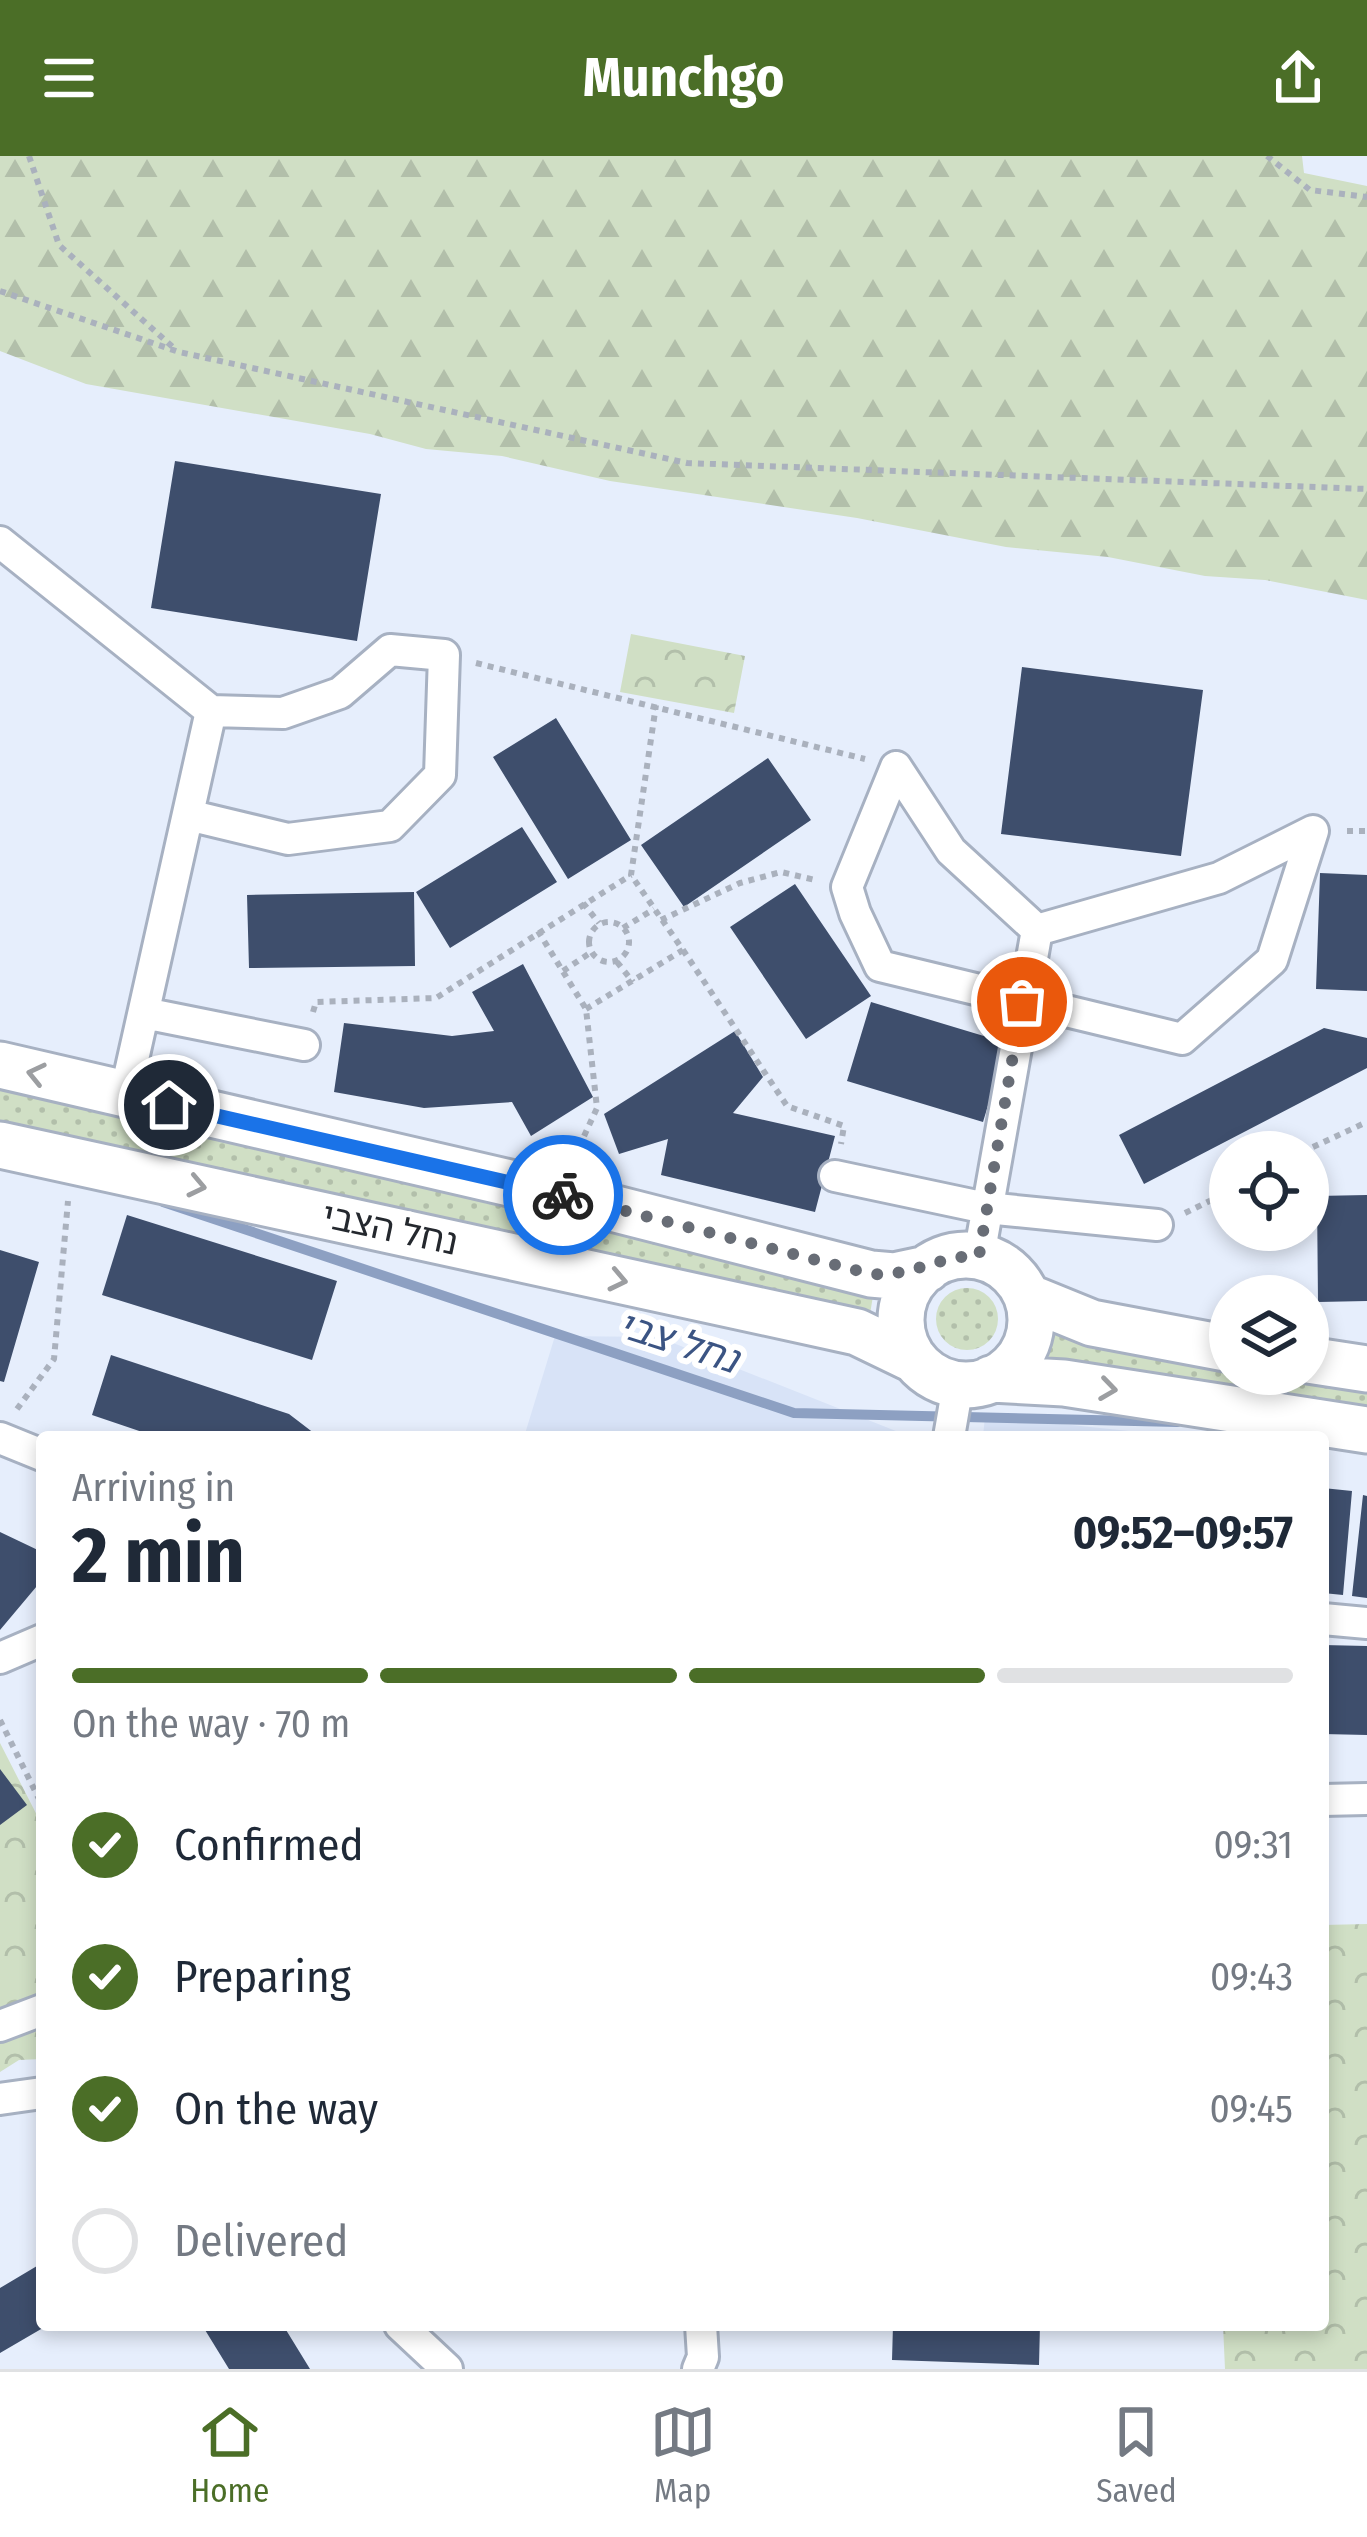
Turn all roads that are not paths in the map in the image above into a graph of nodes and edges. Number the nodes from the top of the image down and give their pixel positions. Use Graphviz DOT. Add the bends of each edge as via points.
graph roads {
  1 [pos="0,542"];
  2 [pos="212,711"];
  3 [pos="188,815"];
  4 [pos="1037,930"];
  5 [pos="1022,1002"];
  6 [pos="144,1013"];
  7 [pos="304,1045"];
  8 [pos="0,1065"];
  9 [pos="125,1095"];
  10 [pos="0,1145"];
  11 [pos="835,1176"];
  12 [pos="986,1208"];
  13 [pos="1157,1225"];
  14 [pos="979,1256"];
  15 [pos="927,1269"];
  16 [pos="1028,1297"];
  17 [pos="1209,1345"];
  18 [pos="914,1360"];
  19 [pos="1329,1363"];
  20 [pos="1367,1369"];
  21 [pos="975,1382"];
  22 [pos="1232,1424"];
  23 [pos="7,1426"];
  24 [pos="1367,1430"];
  25 [pos="952,1431"];
  26 [pos="36,1450"];
  27 [pos="1329,1620"];
  28 [pos="1367,1623"];
  29 [pos="36,1643"];
  30 [pos="0,1658"];
  31 [pos="1367,1799"];
  32 [pos="1329,1800"];
  33 [pos="36,2012"];
  34 [pos="0,2026"];
  35 [pos="36,2094"];
  36 [pos="0,2099"];
  37 [pos="406,2331"];
  38 [pos="701,2331"];
  39 [pos="447,2369"];
  40 [pos="698,2369"];
  1 -- 2 [label="street"];
  2 -- 3 [label="street"];
  2 -- 3 [label="street" via="283,713 340,693 390,650 444,655 440,775 390,826 288,838"];
  3 -- 6 [label="street"];
  4 -- 5 [label="street"];
  4 -- 5 [label="street" via="951,851 896,767 847,886 880,966"];
  4 -- 5 [label="street" via="1219,878 1313,830 1272,960 1182,1039"];
  5 -- 12 [label="street"];
  6 -- 7 [label="street"];
  6 -- 9 [label="street"];
  9 -- 8 [label="street, נחל הצבי, one-way"];
  9 -- 15 [label="street, נחל הצבי" via="871,1274"];
  10 -- 18 [label="street, נחל הצבי, one-way" via="857,1333"];
  11 -- 12 [label="street"];
  12 -- 13 [label="street"];
  12 -- 14 [label="street"];
  14 -- 15 [label="street"];
  14 -- 16 [label="street" via="1016,1277"];
  15 -- 18 [label="street" via="905,1297 901,1318"];
  16 -- 17 [label="street" via="1092,1323"];
  16 -- 21 [label="street" via="1032,1319 1018,1360"];
  18 -- 21 [label="street" via="931,1375"];
  19 -- 20 [label="street"];
  21 -- 22 [label="street, one-way" via="1064,1383"];
  21 -- 25 [label="street"];
  22 -- 24 [label="street"];
  23 -- 26 [label="street"];
  27 -- 28 [label="street"];
  29 -- 30 [label="street"];
  31 -- 32 [label="street"];
  33 -- 34 [label="street"];
  35 -- 36 [label="street"];
  37 -- 39 [label="street"];
  38 -- 40 [label="street"];
}
